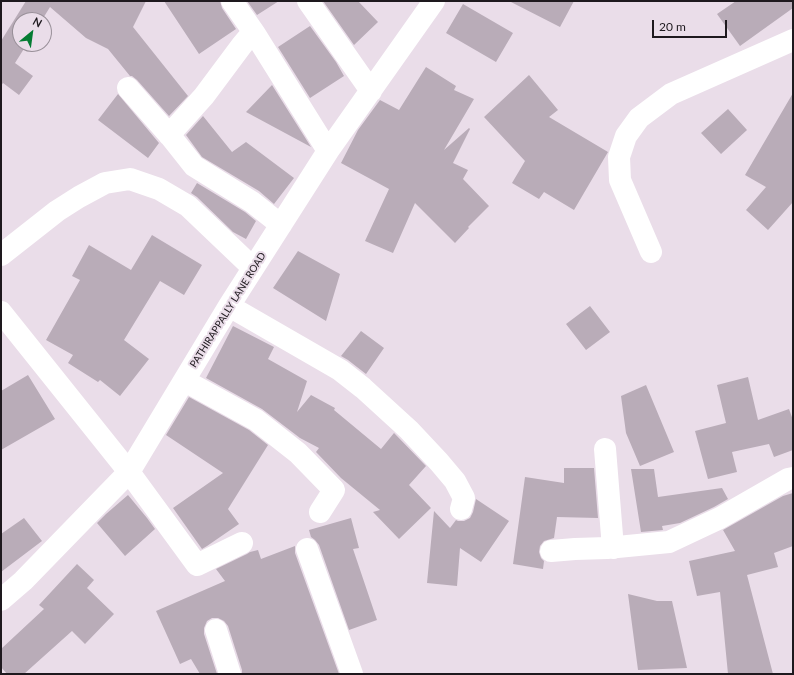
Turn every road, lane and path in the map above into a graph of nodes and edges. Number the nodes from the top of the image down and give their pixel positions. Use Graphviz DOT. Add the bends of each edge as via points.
graph roads {
  1 [pos="232,1"];
  2 [pos="308,1"];
  3 [pos="434,1"];
  4 [pos="253,32"];
  5 [pos="793,40"];
  6 [pos="128,88"];
  7 [pos="371,91"];
  8 [pos="169,135"];
  9 [pos="328,151"];
  10 [pos="281,225"];
  11 [pos="651,252"];
  12 [pos="1,254"];
  13 [pos="254,268"];
  14 [pos="229,306"];
  15 [pos="1,312"];
  16 [pos="185,381"];
  17 [pos="605,449"];
  18 [pos="129,472"];
  19 [pos="793,478"];
  20 [pos="461,509"];
  21 [pos="320,512"];
  22 [pos="242,543"];
  23 [pos="613,548"];
  24 [pos="307,549"];
  25 [pos="551,551"];
  26 [pos="1,600"];
  27 [pos="216,630"];
  28 [pos="230,674"];
  29 [pos="352,674"];
  1 -- 4 [label="street"];
  2 -- 7 [label="street"];
  3 -- 7 [label="street, PATHIRAPPALLY LANE ROAD"];
  4 -- 8 [label="street" via="204,96"];
  4 -- 9 [label="street"];
  5 -- 11 [label="street" via="671,94 639,118 626,136 619,157 620,180"];
  6 -- 8 [label="street"];
  7 -- 9 [label="street, PATHIRAPPALLY LANE ROAD"];
  8 -- 10 [label="street" via="194,166 252,202"];
  9 -- 10 [label="street, PATHIRAPPALLY LANE ROAD"];
  10 -- 13 [label="street, PATHIRAPPALLY LANE ROAD"];
  12 -- 13 [label="street" via="79,197 105,183 130,179 159,189 188,206"];
  13 -- 14 [label="street, PATHIRAPPALLY LANE ROAD"];
  14 -- 16 [label="street, PATHIRAPPALLY LANE ROAD"];
  14 -- 20 [label="street" via="340,370 363,388 409,430 455,481 464,498"];
  15 -- 18 [label="street"];
  16 -- 18 [label="street, PATHIRAPPALLY LANE ROAD"];
  16 -- 21 [label="street" via="256,420 298,453 334,490"];
  17 -- 23 [label="street"];
  18 -- 22 [label="street" via="197,565"];
  18 -- 26 [label="street, PATHIRAPPALLY LANE ROAD" via="23,581"];
  19 -- 23 [label="street" via="720,518 669,542"];
  23 -- 25 [label="street"];
  24 -- 29 [label="street"];
  27 -- 28 [label="street"];
}
